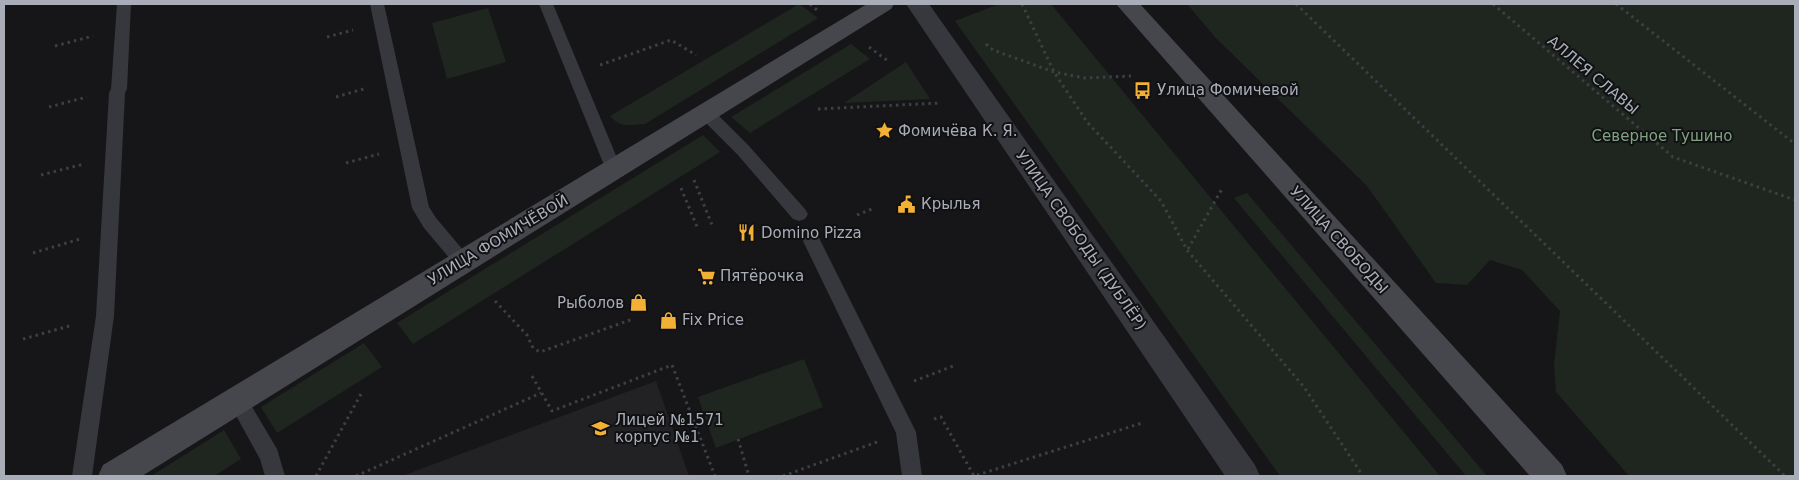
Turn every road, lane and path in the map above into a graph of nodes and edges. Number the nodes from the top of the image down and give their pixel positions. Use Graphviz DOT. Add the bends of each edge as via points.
graph roads {
  1 [pos="124,4"];
  2 [pos="376,4"];
  3 [pos="546,4"];
  4 [pos="883,4"];
  5 [pos="917,4"];
  6 [pos="1022,4"];
  7 [pos="1128,4"];
  8 [pos="1296,4"];
  9 [pos="1493,4"];
  10 [pos="1616,4"];
  11 [pos="122,29"];
  12 [pos="980,39"];
  13 [pos="866,45"];
  14 [pos="55,46"];
  15 [pos="696,55"];
  16 [pos="888,61"];
  17 [pos="1054,72"];
  18 [pos="574,73"];
  19 [pos="1131,76"];
  20 [pos="119,89"];
  21 [pos="940,103"];
  22 [pos="49,107"];
  23 [pos="818,109"];
  24 [pos="706,113"];
  25 [pos="1795,144"];
  26 [pos="114,156"];
  27 [pos="614,170"];
  28 [pos="41,176"];
  29 [pos="694,180"];
  30 [pos="1223,187"];
  31 [pos="681,188"];
  32 [pos="1795,200"];
  33 [pos="872,209"];
  34 [pos="799,214"];
  35 [pos="857,214"];
  36 [pos="712,225"];
  37 [pos="698,229"];
  38 [pos="110,231"];
  39 [pos="812,241"];
  40 [pos="1188,250"];
  41 [pos="32,252"];
  42 [pos="464,262"];
  43 [pos="495,301"];
  44 [pos="104,316"];
  45 [pos="633,319"];
  46 [pos="23,339"];
  47 [pos="956,365"];
  48 [pos="532,376"];
  49 [pos="362,392"];
  50 [pos="886,392"];
  51 [pos="541,393"];
  52 [pos="238,401"];
  53 [pos="1142,423"];
  54 [pos="906,432"];
  55 [pos="738,439"];
  56 [pos="82,476"];
  57 [pos="114,476"];
  58 [pos="275,476"];
  59 [pos="316,476"];
  60 [pos="356,476"];
  61 [pos="715,476"];
  62 [pos="749,476"];
  63 [pos="783,476"];
  64 [pos="912,476"];
  65 [pos="1244,476"];
  66 [pos="1363,476"];
  67 [pos="1551,476"];
  68 [pos="1785,476"];
  1 -- 11 [label="lane"];
  2 -- 42 [label="lane" via="421,208"];
  3 -- 18 [label="lane"];
  4 -- 24 [label="street, УЛИЦА ФОМИЧЁВОЙ"];
  5 -- 65 [label="street, УЛИЦА СВОБОДЫ (ДУБЛЁР)"];
  6 -- 17 [label="path"];
  7 -- 67 [label="street, УЛИЦА СВОБОДЫ"];
  8 -- 68 [label="path"];
  9 -- 32 [label="path, АЛЛЕЯ СЛАВЫ" via="1672,156"];
  10 -- 25 [label="path"];
  11 -- 14 [label="path"];
  11 -- 20 [label="lane"];
  12 -- 17 [label="path" via="993,50"];
  13 -- 16 [label="path"];
  15 -- 18 [label="path" via="671,40"];
  17 -- 19 [label="path" via="1084,78"];
  17 -- 40 [label="path" via="1087,122 1161,201"];
  18 -- 27 [label="lane"];
  20 -- 22 [label="path"];
  20 -- 26 [label="lane"];
  21 -- 23 [label="path"];
  24 -- 27 [label="street, УЛИЦА ФОМИЧЁВОЙ"];
  24 -- 34 [label="lane"];
  26 -- 28 [label="path"];
  26 -- 38 [label="lane"];
  27 -- 42 [label="street, УЛИЦА ФОМИЧЁВОЙ"];
  29 -- 36 [label="path"];
  30 -- 40 [label="path"];
  31 -- 37 [label="path"];
  33 -- 35 [label="path"];
  38 -- 41 [label="path"];
  38 -- 44 [label="lane"];
  39 -- 50 [label="lane"];
  40 -- 66 [label="path" via="1304,388"];
  42 -- 52 [label="street, УЛИЦА ФОМИЧЁВОЙ"];
  43 -- 45 [label="path" via="527,335 533,348 540,352"];
  44 -- 46 [label="path"];
  44 -- 56 [label="lane"];
  47 -- 50 [label="path"];
  48 -- 51 [label="path"];
  49 -- 59 [label="path"];
  50 -- 54 [label="lane"];
  51 -- 60 [label="path"];
  51 -- 61 [label="path" via="552,411 672,365"];
  52 -- 57 [label="street, УЛИЦА ФОМИЧЁВОЙ"];
  52 -- 58 [label="lane" via="270,456"];
  53 -- 54 [label="path" via="974,476 941,416"];
  54 -- 63 [label="path"];
  54 -- 64 [label="lane"];
  55 -- 62 [label="path"];
}
